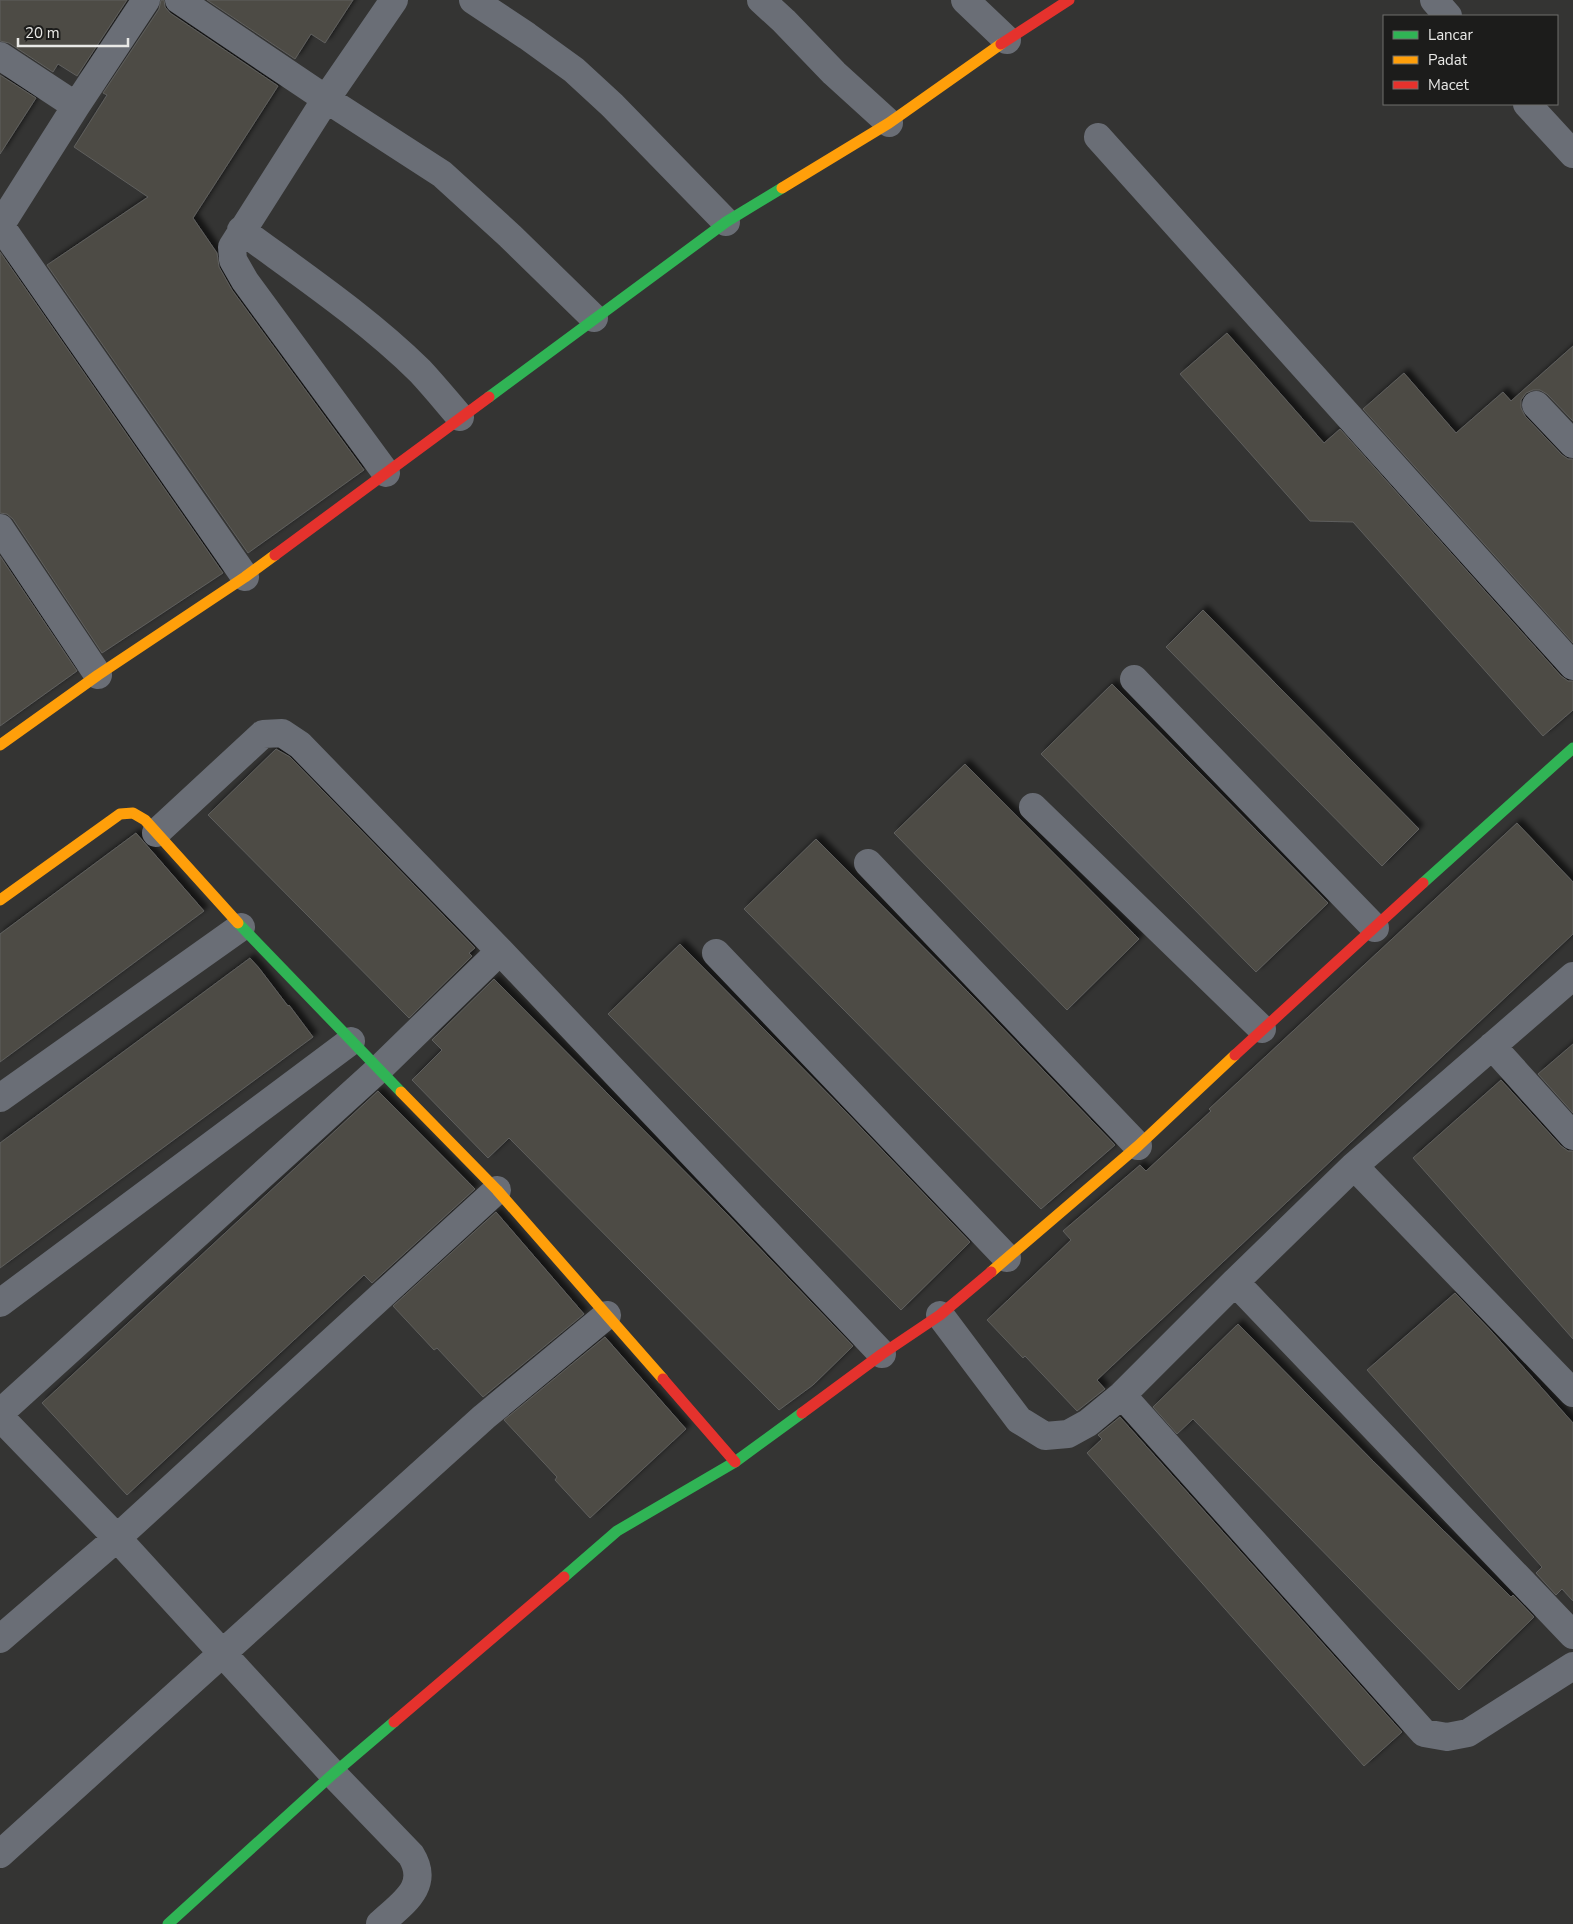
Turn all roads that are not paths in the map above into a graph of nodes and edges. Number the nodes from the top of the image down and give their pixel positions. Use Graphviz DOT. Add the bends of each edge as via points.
graph roads {
  1 [pos="146,0"];
  2 [pos="179,0"];
  3 [pos="394,0"];
  4 [pos="473,0"];
  5 [pos="762,0"];
  6 [pos="965,0"];
  7 [pos="1069,0"];
  8 [pos="1434,0"];
  9 [pos="1447,15"];
  10 [pos="1006,40"];
  11 [pos="0,56"];
  12 [pos="326,99"];
  13 [pos="1529,105"];
  14 [pos="76,106"];
  15 [pos="889,123"];
  16 [pos="1098,137"];
  17 [pos="1573,154"];
  18 [pos="726,222"];
  19 [pos="0,225"];
  20 [pos="241,230"];
  21 [pos="594,318"];
  22 [pos="1536,405"];
  23 [pos="460,417"];
  24 [pos="1573,444"];
  25 [pos="386,473"];
  26 [pos="0,528"];
  27 [pos="245,577"];
  28 [pos="1573,666"];
  29 [pos="98,675"];
  30 [pos="1134,679"];
  31 [pos="0,745"];
  32 [pos="1573,748"];
  33 [pos="1033,807"];
  34 [pos="156,833"];
  35 [pos="868,864"];
  36 [pos="0,900"];
  37 [pos="241,928"];
  38 [pos="1375,928"];
  39 [pos="500,951"];
  40 [pos="716,953"];
  41 [pos="1573,976"];
  42 [pos="1262,1029"];
  43 [pos="351,1041"];
  44 [pos="1492,1046"];
  45 [pos="379,1069"];
  46 [pos="0,1098"];
  47 [pos="1573,1136"];
  48 [pos="1138,1146"];
  49 [pos="1354,1166"];
  50 [pos="496,1190"];
  51 [pos="1008,1258"];
  52 [pos="1235,1282"];
  53 [pos="0,1303"];
  54 [pos="607,1315"];
  55 [pos="940,1315"];
  56 [pos="882,1354"];
  57 [pos="1573,1393"];
  58 [pos="1122,1395"];
  59 [pos="0,1413"];
  60 [pos="0,1417"];
  61 [pos="734,1462"];
  62 [pos="117,1538"];
  63 [pos="1573,1636"];
  64 [pos="0,1639"];
  65 [pos="224,1653"];
  66 [pos="1573,1666"];
  67 [pos="333,1774"];
  68 [pos="0,1854"];
  69 [pos="168,1924"];
  70 [pos="380,1924"];
  1 -- 14 [label="street"];
  2 -- 12 [label="street"];
  3 -- 12 [label="street"];
  4 -- 18 [label="street" via="574,70"];
  5 -- 15 [label="street"];
  6 -- 10 [label="street"];
  7 -- 10 [label="street"];
  8 -- 9 [label="street"];
  10 -- 15 [label="street"];
  11 -- 14 [label="street"];
  12 -- 20 [label="street"];
  12 -- 21 [label="street" via="442,174"];
  13 -- 17 [label="street"];
  14 -- 19 [label="street"];
  15 -- 18 [label="street"];
  16 -- 28 [label="street"];
  18 -- 21 [label="street"];
  19 -- 27 [label="street"];
  20 -- 23 [label="street" via="387,342 421,372"];
  20 -- 25 [label="street" via="232,247 233,260 245,282"];
  21 -- 23 [label="street"];
  22 -- 24 [label="street"];
  23 -- 25 [label="street"];
  25 -- 27 [label="street"];
  26 -- 29 [label="street"];
  27 -- 29 [label="street"];
  29 -- 31 [label="street"];
  30 -- 38 [label="street"];
  32 -- 38 [label="street"];
  33 -- 42 [label="street"];
  34 -- 36 [label="street" via="139,816 120,814"];
  34 -- 37 [label="street"];
  34 -- 39 [label="street" via="262,734 282,733 300,745"];
  35 -- 48 [label="street"];
  37 -- 43 [label="street"];
  37 -- 46 [label="street"];
  38 -- 42 [label="street"];
  39 -- 45 [label="street"];
  39 -- 56 [label="street"];
  40 -- 51 [label="street"];
  41 -- 44 [label="street"];
  42 -- 48 [label="street"];
  43 -- 45 [label="street"];
  43 -- 53 [label="street"];
  44 -- 47 [label="street"];
  44 -- 49 [label="street"];
  45 -- 50 [label="street"];
  45 -- 59 [label="street"];
  48 -- 51 [label="street"];
  49 -- 52 [label="street"];
  49 -- 57 [label="street"];
  50 -- 54 [label="street"];
  50 -- 62 [label="street"];
  51 -- 55 [label="street"];
  52 -- 58 [label="street"];
  52 -- 63 [label="street"];
  54 -- 61 [label="street"];
  54 -- 65 [label="street" via="484,1417"];
  55 -- 56 [label="street"];
  55 -- 58 [label="street" via="1019,1420 1045,1436 1074,1431"];
  56 -- 61 [label="street"];
  58 -- 66 [label="street" via="1424,1733 1447,1737 1468,1733"];
  60 -- 62 [label="street"];
  61 -- 67 [label="street" via="617,1531"];
  62 -- 64 [label="street"];
  62 -- 65 [label="street"];
  65 -- 67 [label="street"];
  65 -- 68 [label="street"];
  67 -- 69 [label="street"];
  67 -- 70 [label="street" via="418,1866 419,1877 408,1898"];
}
